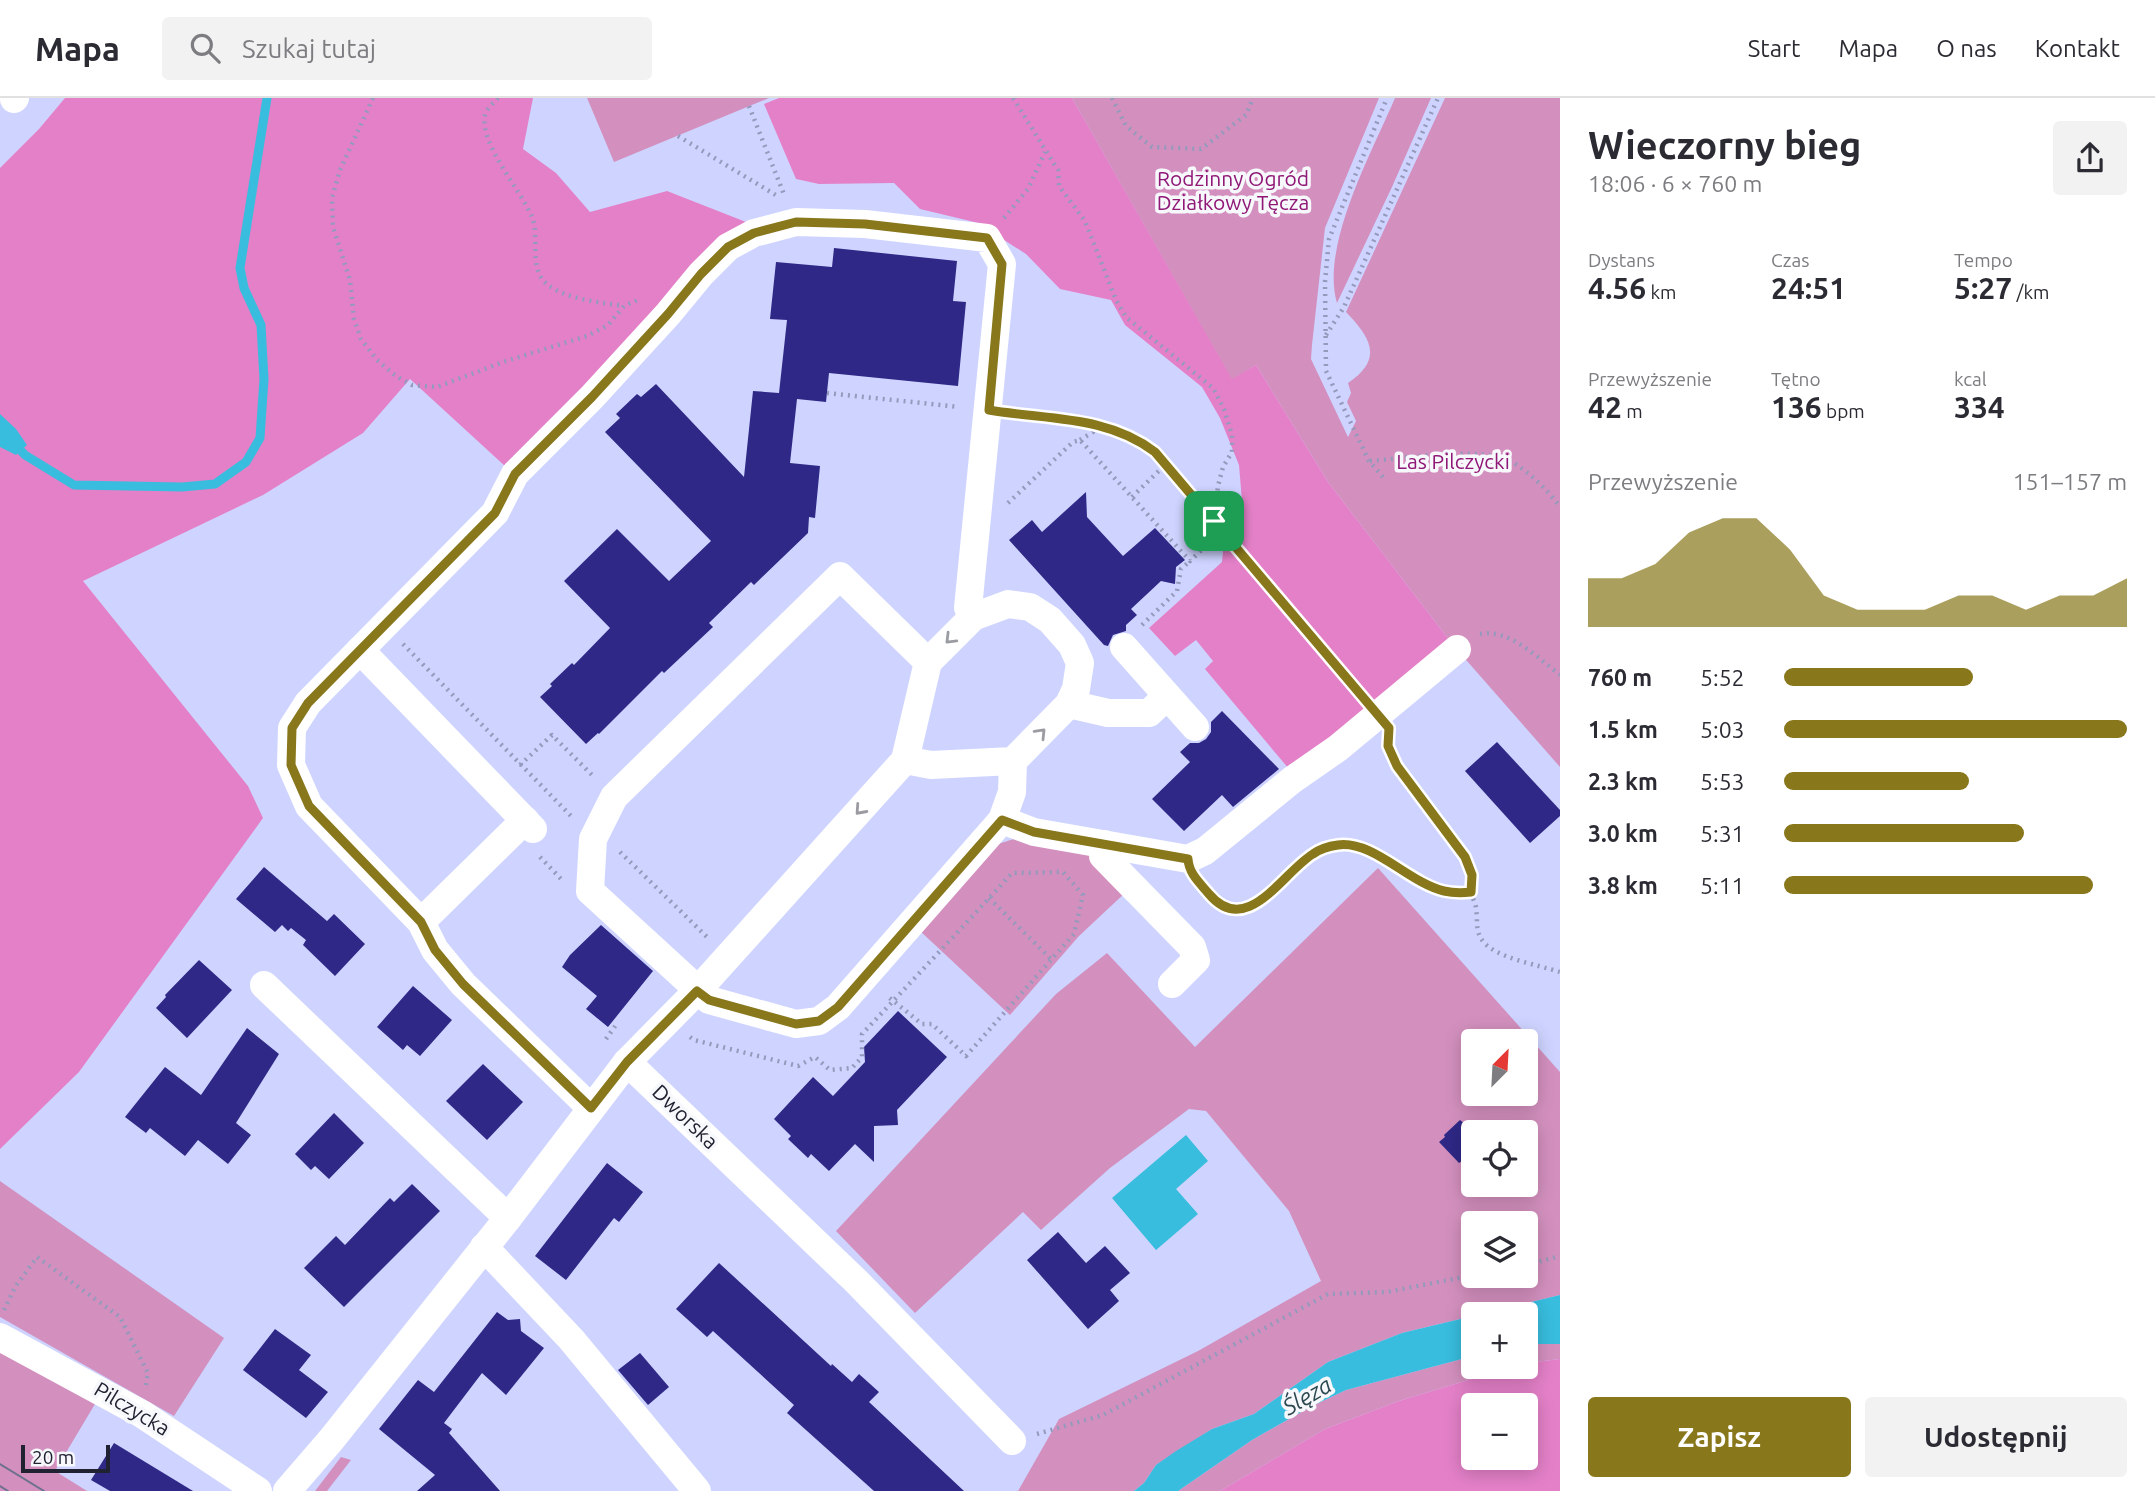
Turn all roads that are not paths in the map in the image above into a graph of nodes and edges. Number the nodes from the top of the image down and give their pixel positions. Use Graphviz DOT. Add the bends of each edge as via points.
graph roads {
  1 [pos="973,617"];
  2 [pos="1124,647"];
  3 [pos="1457,649"];
  4 [pos="360,650"];
  5 [pos="928,662"];
  6 [pos="1167,696"];
  7 [pos="1069,704"];
  8 [pos="1195,727"];
  9 [pos="905,760"];
  10 [pos="1013,761"];
  11 [pos="1002,820"];
  12 [pos="1104,844"];
  13 [pos="421,922"];
  14 [pos="1172,984"];
  15 [pos="264,985"];
  16 [pos="697,991"];
  17 [pos="627,1062"];
  18 [pos="591,1108"];
  19 [pos="508,1217"];
  20 [pos="484,1247"];
  21 [pos="0,1336"];
  22 [pos="1012,1441"];
  23 [pos="258,1491"];
  24 [pos="287,1491"];
  25 [pos="697,1491"];
  1 -- 4 [label="street" via="968,608 1002,264 987,238 865,224 796,222 754,233 728,247 515,474 495,513"];
  1 -- 5 [label="street, one-way"];
  1 -- 7 [label="street" via="1008,604 1030,607 1050,620 1072,645 1080,663"];
  2 -- 6 [label="street"];
  3 -- 12 [label="street" via="1205,852 1188,859"];
  4 -- 13 [label="street" via="308,703 292,728 291,765 309,806"];
  4 -- 13 [label="street" via="531,834"];
  5 -- 9 [label="street"];
  5 -- 16 [label="street" via="840,576 614,797 593,839 590,891"];
  6 -- 7 [label="street" via="1149,713 1108,713"];
  6 -- 8 [label="street"];
  10 -- 7 [label="street, one-way"];
  9 -- 10 [label="street" via="931,765"];
  9 -- 16 [label="street, one-way"];
  10 -- 11 [label="street" via="1012,792"];
  11 -- 12 [label="street" via="1034,832"];
  11 -- 16 [label="street" via="838,1007 819,1021 796,1024 709,1000"];
  12 -- 14 [label="street" via="1103,856 1192,947 1196,960"];
  13 -- 18 [label="street" via="435,950 463,984"];
  15 -- 19 [label="street"];
  16 -- 17 [label="street"];
  17 -- 18 [label="street"];
  17 -- 22 [label="street, Dworska" via="857,1282"];
  18 -- 19 [label="street"];
  19 -- 20 [label="street"];
  20 -- 24 [label="street"];
  20 -- 25 [label="street" via="571,1339"];
  21 -- 23 [label="street, Pilczycka" via="142,1414"];
}
